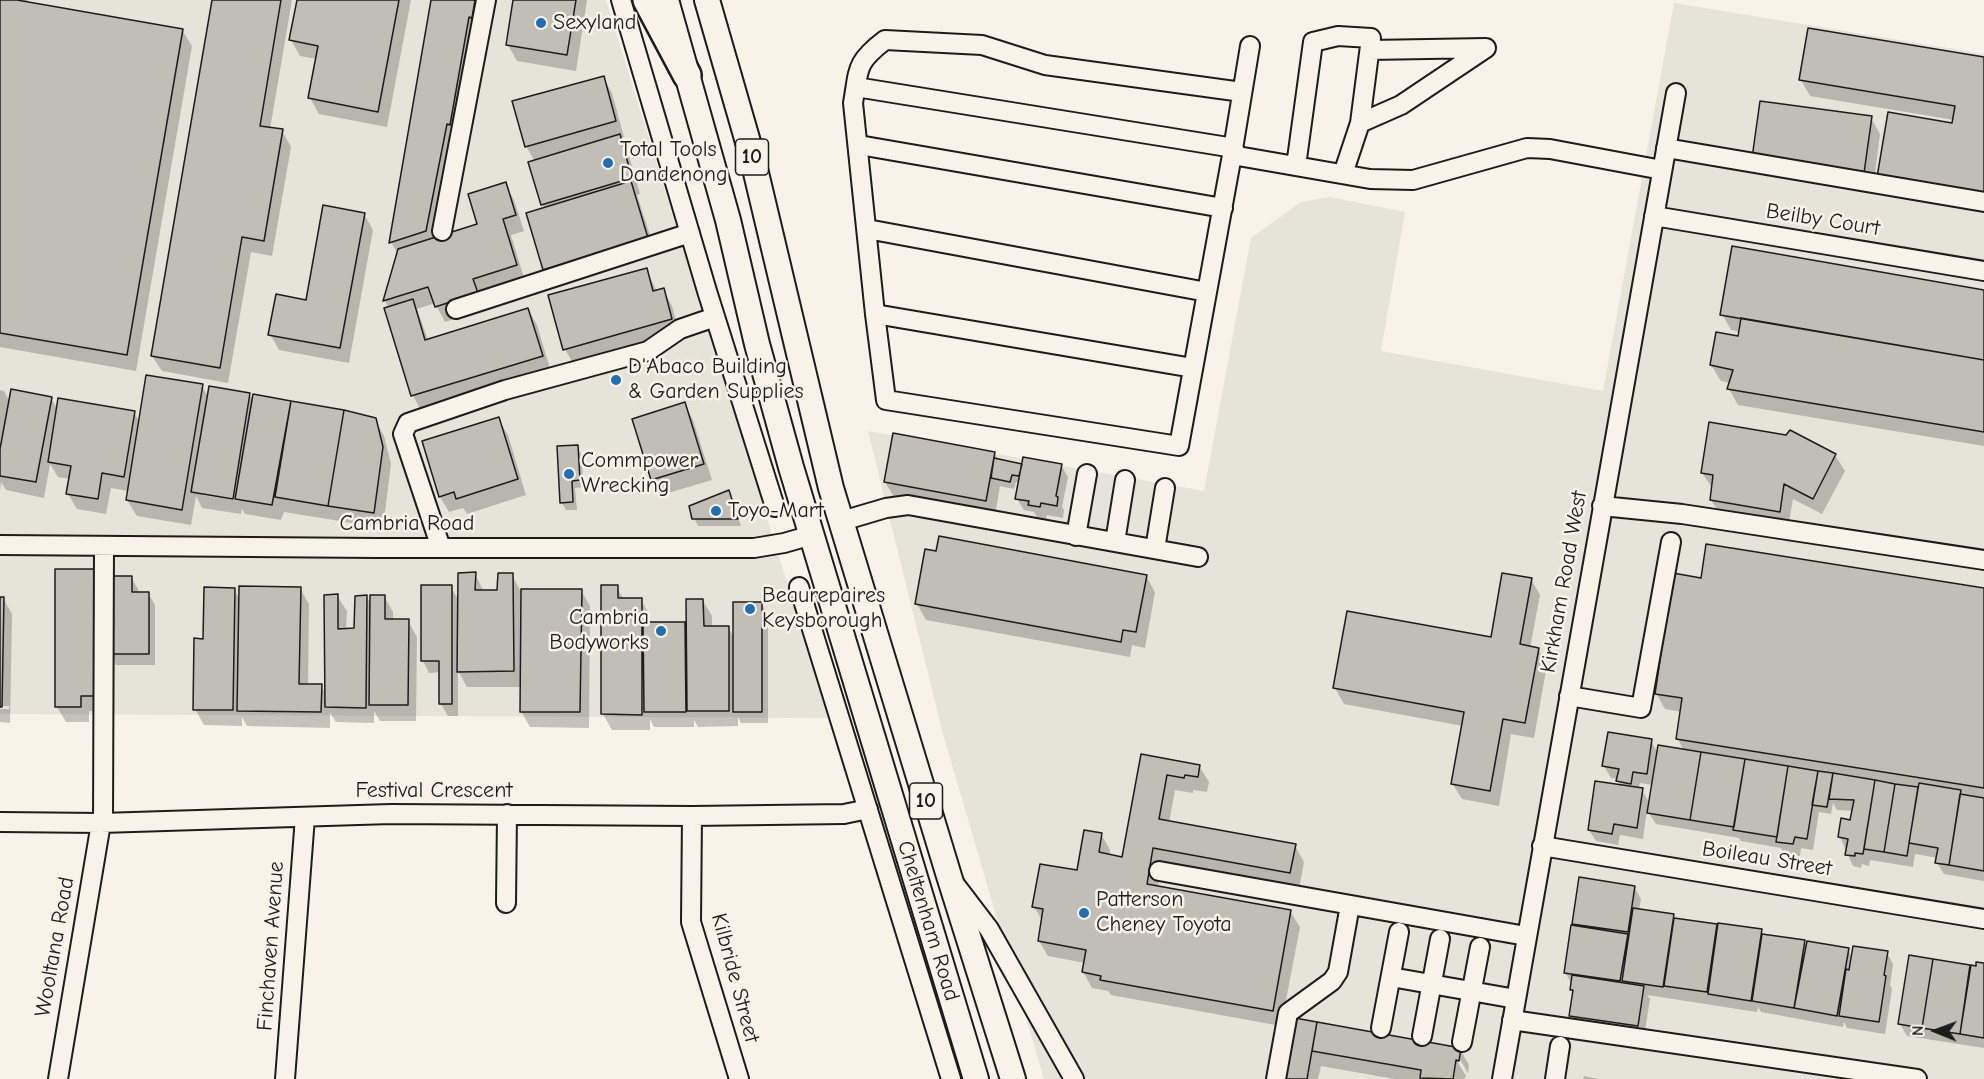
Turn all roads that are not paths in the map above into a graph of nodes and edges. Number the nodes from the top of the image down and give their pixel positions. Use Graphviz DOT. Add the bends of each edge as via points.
graph roads {
  1 [pos="486,0"];
  2 [pos="621,0"];
  3 [pos="707,0"];
  4 [pos="654,1"];
  5 [pos="1250,46"];
  6 [pos="635,47"];
  7 [pos="1370,50"];
  8 [pos="687,75"];
  9 [pos="856,87"];
  10 [pos="1242,92"];
  11 [pos="1676,93"];
  12 [pos="1360,123"];
  13 [pos="859,145"];
  14 [pos="1666,148"];
  15 [pos="1233,152"];
  16 [pos="1296,166"];
  17 [pos="1662,170"];
  18 [pos="1343,174"];
  19 [pos="1984,202"];
  20 [pos="1223,208"];
  21 [pos="1654,216"];
  22 [pos="867,229"];
  23 [pos="442,231"];
  24 [pos="690,233"];
  25 [pos="1984,270"];
  26 [pos="1207,292"];
  27 [pos="456,309"];
  28 [pos="875,314"];
  29 [pos="715,317"];
  30 [pos="1193,368"];
  31 [pos="756,446"];
  32 [pos="791,467"];
  33 [pos="1087,474"];
  34 [pos="1125,480"];
  35 [pos="1165,488"];
  36 [pos="1602,506"];
  37 [pos="775,507"];
  38 [pos="842,521"];
  39 [pos="812,535"];
  40 [pos="1076,536"];
  41 [pos="1115,542"];
  42 [pos="1671,542"];
  43 [pos="0,545"];
  44 [pos="104,546"];
  45 [pos="441,548"];
  46 [pos="1155,549"];
  47 [pos="1198,557"];
  48 [pos="1984,560"];
  49 [pos="799,587"];
  50 [pos="842,636"];
  51 [pos="823,663"];
  52 [pos="1569,696"];
  53 [pos="868,809"];
  54 [pos="507,814"];
  55 [pos="692,816"];
  56 [pos="305,818"];
  57 [pos="0,822"];
  58 [pos="102,823"];
  59 [pos="1542,846"];
  60 [pos="1159,871"];
  61 [pos="949,876"];
  62 [pos="506,903"];
  63 [pos="1350,905"];
  64 [pos="1984,919"];
  65 [pos="1399,932"];
  66 [pos="1526,936"];
  67 [pos="1440,939"];
  68 [pos="1480,947"];
  69 [pos="1391,977"];
  70 [pos="1432,985"];
  71 [pos="1472,992"];
  72 [pos="1516,999"];
  73 [pos="1512,1020"];
  74 [pos="1381,1028"];
  75 [pos="1422,1036"];
  76 [pos="1462,1042"];
  77 [pos="1560,1046"];
  78 [pos="1810,1071"];
  79 [pos="58,1079"];
  80 [pos="285,1079"];
  81 [pos="739,1079"];
  82 [pos="951,1079"];
  83 [pos="976,1079"];
  84 [pos="1013,1079"];
  85 [pos="1074,1079"];
  86 [pos="1276,1079"];
  87 [pos="1502,1079"];
  88 [pos="1555,1079"];
  89 [pos="1917,1079"];
  1 -- 23 [label="street"];
  2 -- 6 [label="street"];
  3 -- 38 [label="main road, Cheltenham Road / 10" via="752,156"];
  4 -- 6 [label="street"];
  4 -- 8 [label="highway"];
  5 -- 10 [label="street"];
  6 -- 24 [label="street"];
  7 -- 12 [label="street"];
  7 -- 12 [label="street" via="1486,48 1401,105"];
  7 -- 16 [label="street" via="1371,38 1338,36 1313,42"];
  8 -- 32 [label="main road, Cheltenham Road / 10"];
  9 -- 10 [label="street" via="857,73 868,53 885,40 982,45 1045,65"];
  9 -- 13 [label="street" via="853,103"];
  9 -- 15 [label="street"];
  10 -- 15 [label="street"];
  11 -- 14 [label="street, Kirkham Road West"];
  12 -- 18 [label="street"];
  13 -- 20 [label="street"];
  13 -- 22 [label="street"];
  14 -- 17 [label="street, Kirkham Road West"];
  14 -- 19 [label="street, Beilby Court"];
  15 -- 16 [label="street"];
  15 -- 20 [label="street"];
  16 -- 18 [label="street"];
  17 -- 18 [label="street" via="1527,148 1413,180"];
  17 -- 21 [label="street, Kirkham Road West"];
  20 -- 26 [label="street"];
  21 -- 25 [label="street, Beilby Court"];
  21 -- 36 [label="street, Kirkham Road West"];
  22 -- 26 [label="street"];
  22 -- 28 [label="street"];
  24 -- 27 [label="street"];
  24 -- 29 [label="street"];
  26 -- 30 [label="street"];
  28 -- 30 [label="street"];
  28 -- 30 [label="street" via="886,400 1179,446"];
  29 -- 31 [label="street"];
  29 -- 45 [label="street" via="680,329 648,351 505,390 408,423 402,434"];
  31 -- 32 [label="street"];
  31 -- 37 [label="street"];
  32 -- 39 [label="main road, Cheltenham Road / 10"];
  33 -- 40 [label="street"];
  34 -- 41 [label="street"];
  35 -- 46 [label="street"];
  36 -- 48 [label="street"];
  36 -- 52 [label="street, Kirkham Road West"];
  38 -- 39 [label="main road"];
  38 -- 40 [label="street" via="905,505"];
  38 -- 61 [label="main road, Cheltenham Road / 10"];
  39 -- 45 [label="street, Cambria Road" via="754,548"];
  39 -- 50 [label="main road, Cheltenham Road / 10"];
  40 -- 41 [label="street"];
  41 -- 46 [label="street"];
  42 -- 52 [label="street" via="1641,708"];
  43 -- 44 [label="street, Cambria Road"];
  44 -- 45 [label="street, Cambria Road"];
  44 -- 58 [label="street, Wooltana Road"];
  46 -- 47 [label="street"];
  49 -- 51 [label="street, Cheltenham Road"];
  50 -- 51 [label="street"];
  50 -- 83 [label="main road, Cheltenham Road / 10"];
  51 -- 53 [label="street, Cheltenham Road"];
  52 -- 59 [label="street, Kirkham Road West"];
  53 -- 55 [label="street, Festival Crescent" via="844,814"];
  53 -- 82 [label="street, Cheltenham Road"];
  54 -- 55 [label="street, Festival Crescent"];
  54 -- 56 [label="street, Festival Crescent"];
  54 -- 62 [label="street"];
  55 -- 81 [label="street, Kilbride Street" via="692,922"];
  56 -- 58 [label="street, Festival Crescent"];
  56 -- 80 [label="street, Finchaven Avenue"];
  57 -- 58 [label="street, Festival Crescent"];
  58 -- 79 [label="street, Wooltana Road"];
  59 -- 64 [label="street, Boileau Street"];
  59 -- 66 [label="street, Kirkham Road West"];
  60 -- 63 [label="street"];
  61 -- 84 [label="main road, Cheltenham Road / 10"];
  61 -- 85 [label="street, Cheltenham Road" via="989,929"];
  63 -- 66 [label="street"];
  63 -- 86 [label="street" via="1338,972 1332,981 1288,1013"];
  65 -- 69 [label="street"];
  66 -- 72 [label="street, Kirkham Road West"];
  67 -- 70 [label="street"];
  68 -- 71 [label="street"];
  69 -- 70 [label="street"];
  69 -- 74 [label="street"];
  70 -- 71 [label="street"];
  70 -- 75 [label="street"];
  71 -- 72 [label="street"];
  71 -- 76 [label="street"];
  72 -- 73 [label="street, Kirkham Road West"];
  73 -- 78 [label="street"];
  73 -- 87 [label="street, Kirkham Road West"];
  77 -- 88 [label="street"];
  78 -- 89 [label="street"];
}
